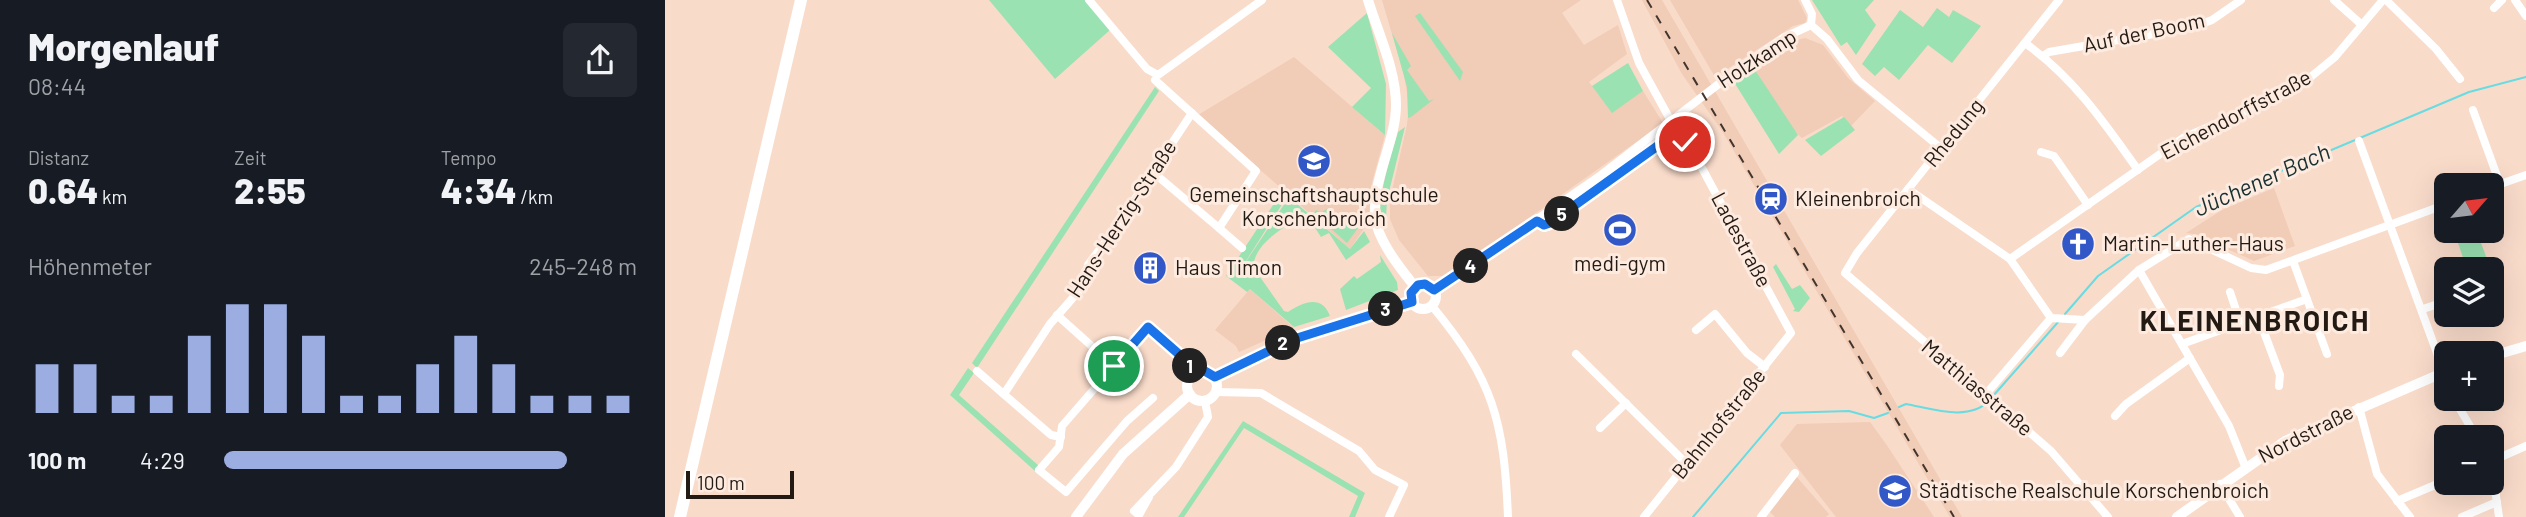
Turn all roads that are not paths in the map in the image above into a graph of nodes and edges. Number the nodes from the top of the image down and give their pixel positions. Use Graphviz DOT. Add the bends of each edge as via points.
graph roads {
  1 [pos="801,0"];
  2 [pos="1089,0"];
  3 [pos="1262,0"];
  4 [pos="1368,0"];
  5 [pos="1617,0"];
  6 [pos="1805,0"];
  7 [pos="2059,0"];
  8 [pos="2241,0"];
  9 [pos="2334,0"];
  10 [pos="2385,0"];
  11 [pos="2502,0"];
  12 [pos="2515,0"];
  13 [pos="2494,8"];
  14 [pos="2526,16"];
  15 [pos="1811,25"];
  16 [pos="2362,25"];
  17 [pos="2025,43"];
  18 [pos="2043,56"];
  19 [pos="2459,79"];
  20 [pos="1155,80"];
  21 [pos="2473,110"];
  22 [pos="1192,113"];
  23 [pos="1676,129"];
  24 [pos="2359,141"];
  25 [pos="1942,149"];
  26 [pos="2041,152"];
  27 [pos="2138,170"];
  28 [pos="1154,173"];
  29 [pos="2492,173"];
  30 [pos="2526,175"];
  31 [pos="2504,183"];
  32 [pos="1908,189"];
  33 [pos="2088,205"];
  34 [pos="2434,209"];
  35 [pos="1537,221"];
  36 [pos="2391,224"];
  37 [pos="1219,228"];
  38 [pos="1242,248"];
  39 [pos="2010,258"];
  40 [pos="2293,261"];
  41 [pos="1847,265"];
  42 [pos="2139,270"];
  43 [pos="1415,287"];
  44 [pos="1434,290"];
  45 [pos="2230,292"];
  46 [pos="2307,299"];
  47 [pos="1412,302"];
  48 [pos="2434,305"];
  49 [pos="1432,306"];
  50 [pos="2423,309"];
  51 [pos="1057,315"];
  52 [pos="2258,316"];
  53 [pos="2053,318"];
  54 [pos="2085,320"];
  55 [pos="2241,322"];
  56 [pos="1696,330"];
  57 [pos="1790,331"];
  58 [pos="2182,344"];
  59 [pos="2434,344"];
  60 [pos="2526,346"];
  61 [pos="2504,352"];
  62 [pos="2060,353"];
  63 [pos="1576,354"];
  64 [pos="2327,354"];
  65 [pos="2190,358"];
  66 [pos="1114,366"];
  67 [pos="1765,367"];
  68 [pos="977,371"];
  69 [pos="1194,373"];
  70 [pos="2434,376"];
  71 [pos="1215,377"];
  72 [pos="2279,386"];
  73 [pos="1216,392"];
  74 [pos="1004,394"];
  75 [pos="1189,394"];
  76 [pos="1987,395"];
  77 [pos="1153,398"];
  78 [pos="1205,401"];
  79 [pos="1626,403"];
  80 [pos="2359,407"];
  81 [pos="2115,415"];
  82 [pos="1600,428"];
  83 [pos="1061,437"];
  84 [pos="2526,446"];
  85 [pos="2504,456"];
  86 [pos="1687,464"];
  87 [pos="2245,466"];
  88 [pos="1795,474"];
  89 [pos="2220,484"];
  90 [pos="2434,485"];
  91 [pos="2496,495"];
  92 [pos="1149,497"];
  93 [pos="2397,501"];
  94 [pos="2497,502"];
  95 [pos="680,517"];
  96 [pos="1076,517"];
  97 [pos="1389,517"];
  98 [pos="1508,517"];
  99 [pos="1644,517"];
  100 [pos="1761,517"];
  101 [pos="2108,517"];
  102 [pos="2177,517"];
  103 [pos="2239,517"];
  104 [pos="2410,517"];
  105 [pos="2462,517"];
  106 [pos="2499,517"];
  1 -- 95 [label="main road"];
  2 -- 3 [label="street" via="1147,69 1158,75"];
  4 -- 43 [label="street" via="1396,103 1377,193 1376,220 1387,247"];
  5 -- 23 [label="street, Ladestraße" via="1636,57"];
  6 -- 15 [label="street" via="1812,13"];
  7 -- 17 [label="street, Rhedung"];
  8 -- 18 [label="street, Auf der Boom" via="2194,27"];
  9 -- 16 [label="street"];
  10 -- 16 [label="street, Eichendorffstraße"];
  10 -- 19 [label="street" via="2436,49"];
  11 -- 13 [label="street"];
  12 -- 14 [label="street"];
  15 -- 25 [label="street" via="1830,41 1858,80"];
  15 -- 35 [label="street, Holzkamp" via="1738,69"];
  16 -- 27 [label="street, Eichendorffstraße" via="2335,57 2307,80 2183,138"];
  17 -- 18 [label="street"];
  17 -- 25 [label="street, Rhedung"];
  18 -- 27 [label="street" via="2083,94"];
  20 -- 22 [label="street"];
  21 -- 29 [label="street"];
  22 -- 28 [label="street, Hans-Herzig-Straße"];
  22 -- 37 [label="street" via="1256,171"];
  23 -- 35 [label="street, Holzkamp" via="1550,223"];
  23 -- 57 [label="street, Ladestraße" via="1693,152"];
  24 -- 36 [label="street"];
  25 -- 32 [label="street, Rhedung"];
  26 -- 33 [label="street" via="2054,156"];
  27 -- 33 [label="street, Eichendorffstraße"];
  28 -- 37 [label="street"];
  28 -- 51 [label="street, Hans-Herzig-Straße" via="1087,265 1085,284"];
  30 -- 31 [label="street"];
  32 -- 39 [label="street"];
  32 -- 41 [label="street, Rhedung"];
  33 -- 39 [label="street, Eichendorffstraße"];
  34 -- 36 [label="street"];
  35 -- 44 [label="street, Holzkamp"];
  36 -- 40 [label="street"];
  36 -- 50 [label="street"];
  37 -- 38 [label="street"];
  39 -- 53 [label="street"];
  40 -- 42 [label="street" via="2257,270 2189,239"];
  40 -- 46 [label="street"];
  41 -- 76 [label="street, Matthiasstraße" via="1849,280"];
  42 -- 54 [label="street"];
  42 -- 58 [label="street"];
  43 -- 44 [label="street" via="1425,284"];
  43 -- 47 [label="street"];
  44 -- 49 [label="street"];
  45 -- 55 [label="street"];
  46 -- 52 [label="street"];
  46 -- 64 [label="street"];
  47 -- 49 [label="street" via="1420,309"];
  47 -- 71 [label="street" via="1294,339"];
  48 -- 50 [label="street"];
  49 -- 98 [label="street" via="1473,359 1494,404 1505,449"];
  50 -- 59 [label="street"];
  51 -- 66 [label="street"];
  51 -- 74 [label="street, Hans-Herzig-Straße"];
  52 -- 55 [label="street"];
  52 -- 72 [label="street" via="2280,375"];
  53 -- 54 [label="street"];
  53 -- 76 [label="street"];
  54 -- 62 [label="street"];
  55 -- 58 [label="street"];
  56 -- 67 [label="street" via="1715,314"];
  57 -- 67 [label="street, Bahnhofstraße"];
  58 -- 65 [label="street"];
  60 -- 61 [label="street"];
  63 -- 79 [label="street"];
  65 -- 81 [label="street"];
  65 -- 87 [label="street" via="2234,435"];
  66 -- 69 [label="street" via="1148,327"];
  66 -- 83 [label="street" via="1062,426"];
  67 -- 86 [label="street, Bahnhofstraße"];
  68 -- 74 [label="street"];
  69 -- 71 [label="street" via="1203,370"];
  69 -- 75 [label="street" via="1187,382"];
  70 -- 80 [label="street, Nordstraße"];
  71 -- 73 [label="street"];
  73 -- 78 [label="street"];
  73 -- 97 [label="street" via="1261,393 1359,452 1375,470 1404,485"];
  74 -- 83 [label="street" via="1051,435"];
  75 -- 78 [label="street"];
  75 -- 96 [label="street" via="1123,454"];
  76 -- 101 [label="street, Matthiasstraße" via="2062,462"];
  77 -- 83 [label="street" via="1066,492 1039,470 1059,447"];
  78 -- 92 [label="street" via="1208,417 1176,467"];
  79 -- 82 [label="street"];
  79 -- 86 [label="street"];
  80 -- 87 [label="street, Nordstraße" via="2288,439"];
  80 -- 93 [label="street" via="2376,472"];
  84 -- 85 [label="street"];
  86 -- 99 [label="street, Bahnhofstraße"];
  87 -- 89 [label="street, Nordstraße"];
  88 -- 100 [label="street"];
  89 -- 102 [label="street, Nordstraße"];
  89 -- 103 [label="street"];
  90 -- 93 [label="street"];
  91 -- 94 [label="street"];
  93 -- 104 [label="street"];
  94 -- 105 [label="street"];
  94 -- 106 [label="street"];
}
